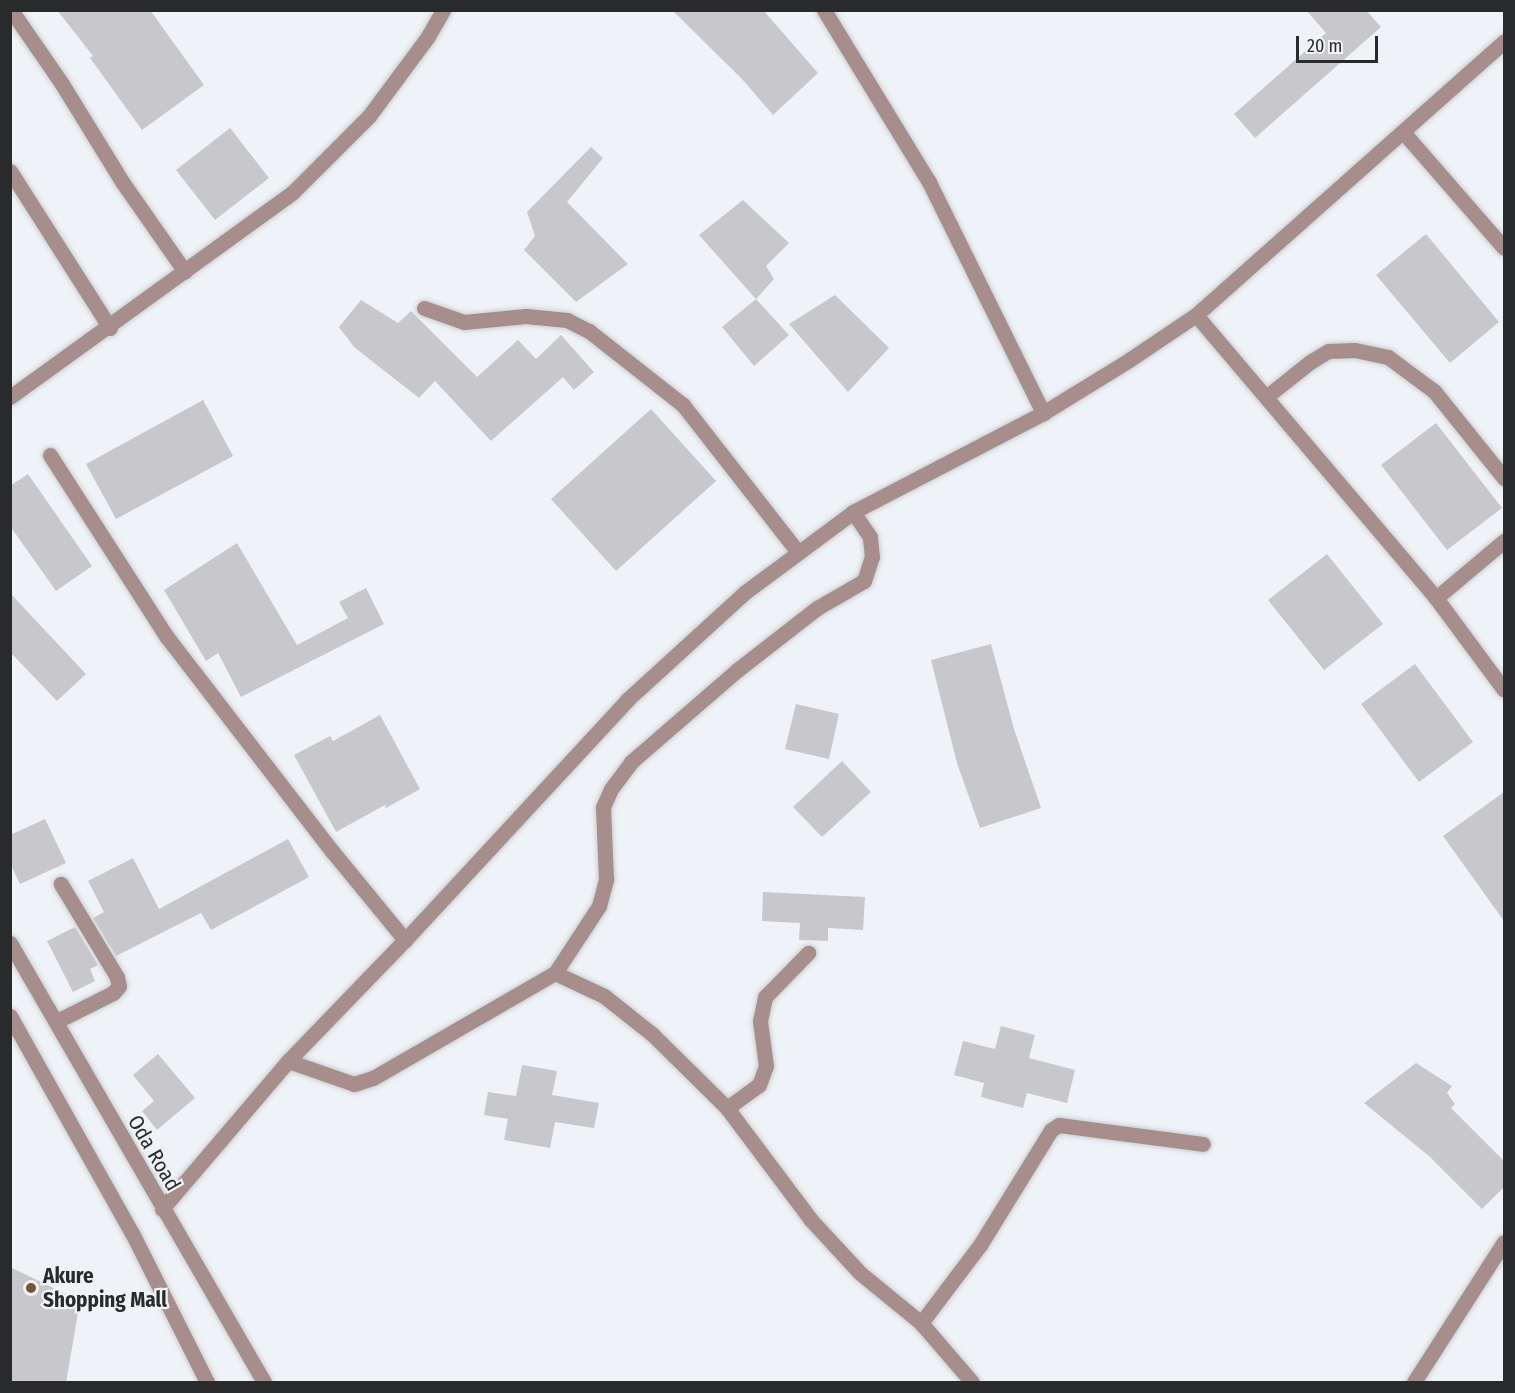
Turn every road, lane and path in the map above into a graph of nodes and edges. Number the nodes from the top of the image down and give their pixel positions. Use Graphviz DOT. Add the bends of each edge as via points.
graph roads {
  1 [pos="11,10"];
  2 [pos="443,10"];
  3 [pos="824,10"];
  4 [pos="1504,42"];
  5 [pos="1404,133"];
  6 [pos="10,171"];
  7 [pos="1504,248"];
  8 [pos="185,272"];
  9 [pos="424,308"];
  10 [pos="1196,315"];
  11 [pos="110,328"];
  12 [pos="1266,397"];
  13 [pos="10,398"];
  14 [pos="1043,413"];
  15 [pos="50,455"];
  16 [pos="1504,478"];
  17 [pos="853,512"];
  18 [pos="1504,541"];
  19 [pos="797,551"];
  20 [pos="1436,598"];
  21 [pos="1504,690"];
  22 [pos="61,884"];
  23 [pos="405,940"];
  24 [pos="10,942"];
  25 [pos="808,953"];
  26 [pos="555,973"];
  27 [pos="10,1016"];
  28 [pos="57,1021"];
  29 [pos="288,1061"];
  30 [pos="727,1108"];
  31 [pos="1203,1144"];
  32 [pos="162,1209"];
  33 [pos="1504,1242"];
  34 [pos="921,1323"];
  35 [pos="207,1383"];
  36 [pos="264,1383"];
  37 [pos="972,1383"];
  38 [pos="1414,1383"];
  1 -- 8 [label="street"];
  2 -- 8 [label="street" via="369,116 293,192"];
  3 -- 14 [label="street" via="929,182"];
  4 -- 5 [label="street"];
  5 -- 7 [label="street"];
  5 -- 10 [label="street"];
  6 -- 11 [label="street"];
  8 -- 11 [label="street"];
  9 -- 19 [label="street" via="464,322 526,316 567,320 589,332 683,405"];
  10 -- 12 [label="street"];
  10 -- 14 [label="street"];
  11 -- 13 [label="street"];
  12 -- 16 [label="street" via="1329,351 1355,350 1388,357 1434,391"];
  12 -- 20 [label="street"];
  14 -- 17 [label="street"];
  15 -- 23 [label="street" via="167,637"];
  17 -- 19 [label="street"];
  17 -- 26 [label="street" via="870,537 872,557 864,581 817,608 736,671 631,762 611,789 603,807 606,879 598,906"];
  18 -- 20 [label="street"];
  19 -- 23 [label="street" via="744,593 627,700"];
  20 -- 21 [label="street"];
  22 -- 28 [label="street" via="119,986 113,993"];
  23 -- 29 [label="street"];
  24 -- 28 [label="street, Oda Road"];
  25 -- 30 [label="street" via="765,997 760,1021 766,1066 759,1085"];
  26 -- 29 [label="street" via="373,1078 354,1084"];
  26 -- 30 [label="street" via="604,996 652,1034"];
  27 -- 35 [label="street" via="132,1233"];
  28 -- 32 [label="street, Oda Road"];
  29 -- 32 [label="street"];
  30 -- 34 [label="street" via="812,1220 860,1273"];
  31 -- 34 [label="street" via="1059,1125 1051,1130 980,1245"];
  32 -- 36 [label="street, Oda Road"];
  33 -- 38 [label="street"];
  34 -- 37 [label="street"];
}
